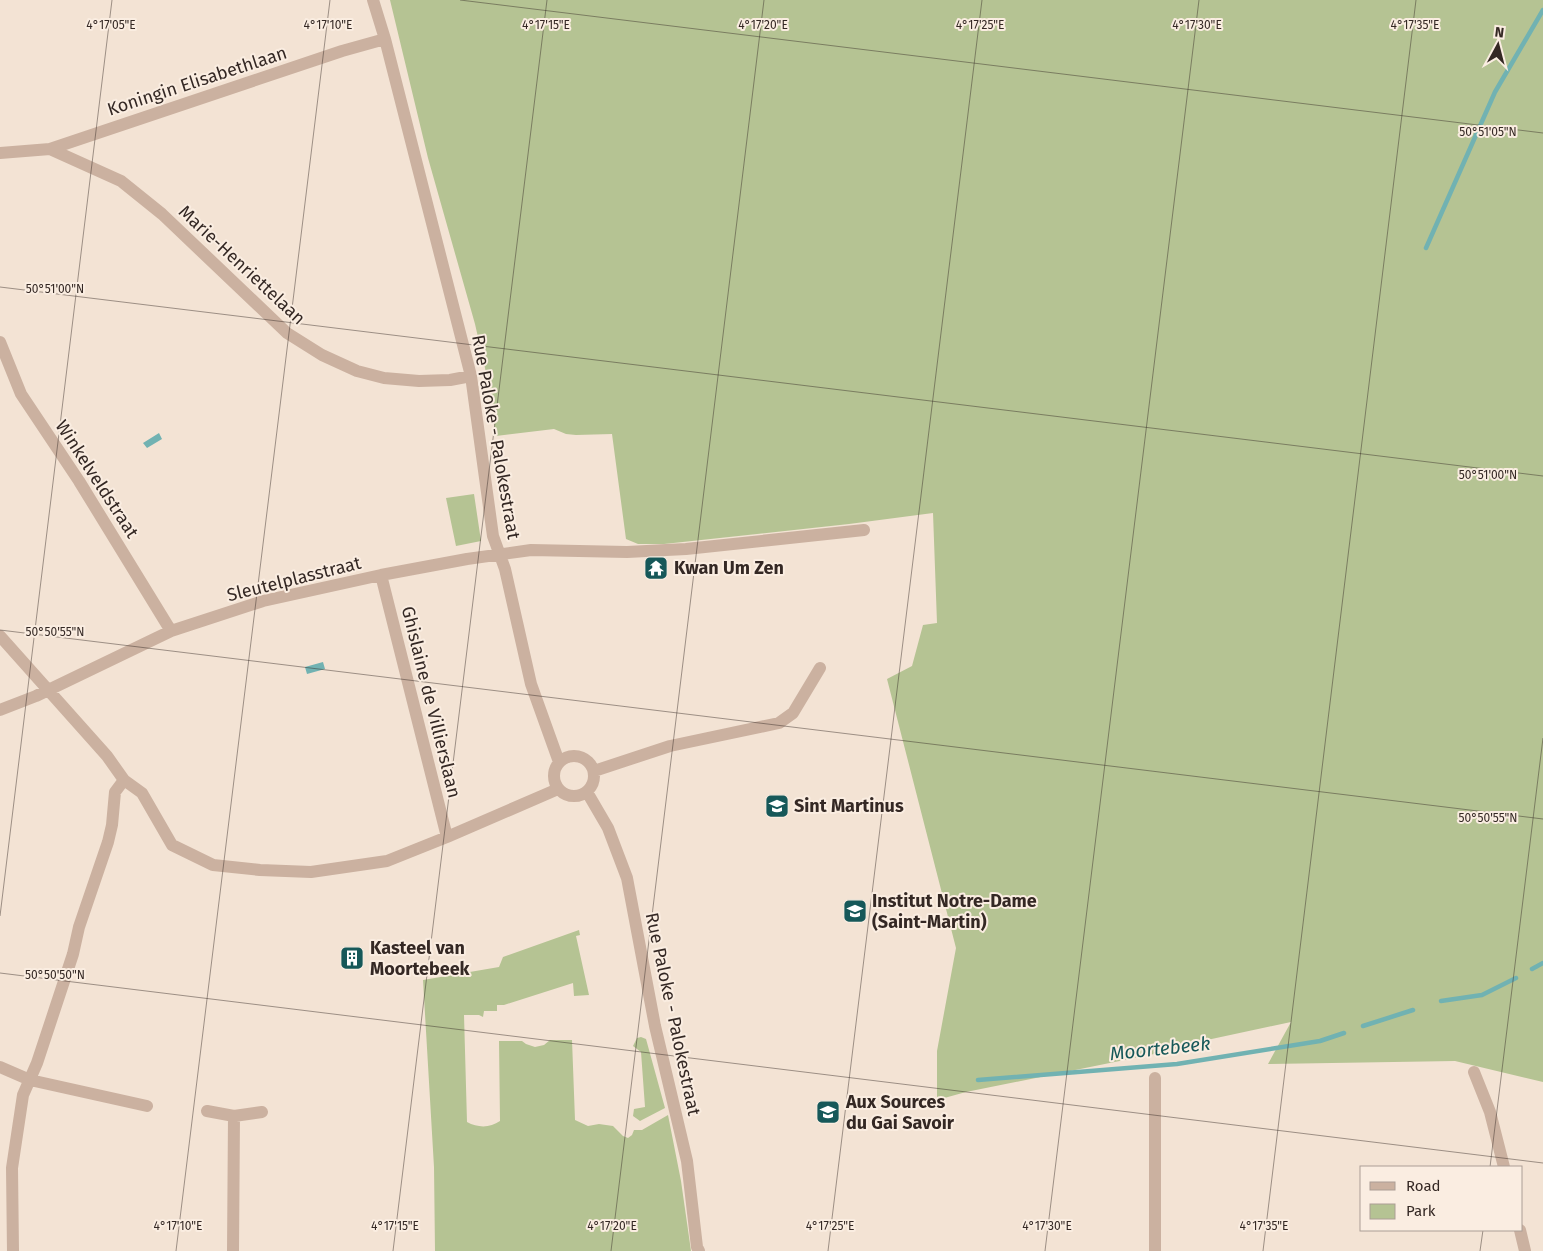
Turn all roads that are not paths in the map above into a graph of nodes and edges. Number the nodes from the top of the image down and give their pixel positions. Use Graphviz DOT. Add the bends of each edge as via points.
graph roads {
  1 [pos="373,0"];
  2 [pos="385,39"];
  3 [pos="50,149"];
  4 [pos="0,153"];
  5 [pos="0,342"];
  6 [pos="471,376"];
  7 [pos="864,530"];
  8 [pos="500,554"];
  9 [pos="381,576"];
  10 [pos="171,631"];
  11 [pos="0,636"];
  12 [pos="820,668"];
  13 [pos="49,689"];
  14 [pos="0,710"];
  15 [pos="559,762"];
  16 [pos="594,771"];
  17 [pos="124,780"];
  18 [pos="558,789"];
  19 [pos="586,792"];
  20 [pos="447,838"];
  21 [pos="0,1067"];
  22 [pos="1474,1072"];
  23 [pos="1155,1078"];
  24 [pos="30,1080"];
  25 [pos="147,1106"];
  26 [pos="208,1111"];
  27 [pos="262,1112"];
  28 [pos="234,1116"];
  29 [pos="1504,1166"];
  30 [pos="1520,1231"];
  31 [pos="13,1251"];
  32 [pos="233,1251"];
  33 [pos="699,1251"];
  34 [pos="1155,1251"];
  35 [pos="1525,1251"];
  1 -- 2 [label="street, Rue Paloke - Palokestraat"];
  2 -- 3 [label="street, Koningin Elisabethlaan"];
  2 -- 6 [label="street, Rue Paloke - Palokestraat"];
  3 -- 4 [label="street, Marie-Henriettelaan"];
  3 -- 6 [label="street, Marie-Henriettelaan" via="121,182 162,214 286,333 322,355 384,378 419,381"];
  5 -- 10 [label="street, Winkelveldstraat" via="21,394"];
  6 -- 8 [label="street, Rue Paloke - Palokestraat" via="492,526"];
  7 -- 8 [label="street, Sleutelplasstraat" via="686,549 627,552 531,550"];
  8 -- 9 [label="street, Sleutelplasstraat"];
  8 -- 15 [label="street, Rue Paloke - Palokestraat" via="531,684"];
  9 -- 10 [label="street, Sleutelplasstraat" via="263,601"];
  9 -- 20 [label="street, Ghislaine de Villierslaan"];
  10 -- 13 [label="street, Sleutelplasstraat"];
  11 -- 13 [label="street"];
  12 -- 16 [label="street" via="794,713 779,723 670,746"];
  13 -- 14 [label="street, Sleutelplasstraat"];
  13 -- 17 [label="street"];
  15 -- 16 [label="street" via="579,756 591,764"];
  15 -- 18 [label="street, Rue Paloke - Palokestraat" via="553,775"];
  16 -- 19 [label="street" via="592,786"];
  17 -- 20 [label="street" via="142,793 172,845 213,865 312,872 387,861"];
  17 -- 24 [label="street" via="116,792 108,842"];
  18 -- 19 [label="street" via="575,797"];
  18 -- 20 [label="street"];
  19 -- 33 [label="street, Rue Paloke - Palokestraat" via="608,828 627,878 656,1032 687,1161"];
  21 -- 24 [label="street"];
  22 -- 29 [label="street" via="1490,1112"];
  23 -- 34 [label="street"];
  24 -- 25 [label="street"];
  24 -- 31 [label="street" via="23,1095 12,1168"];
  26 -- 28 [label="street"];
  27 -- 28 [label="street"];
  28 -- 32 [label="street"];
  30 -- 35 [label="street"];
}
